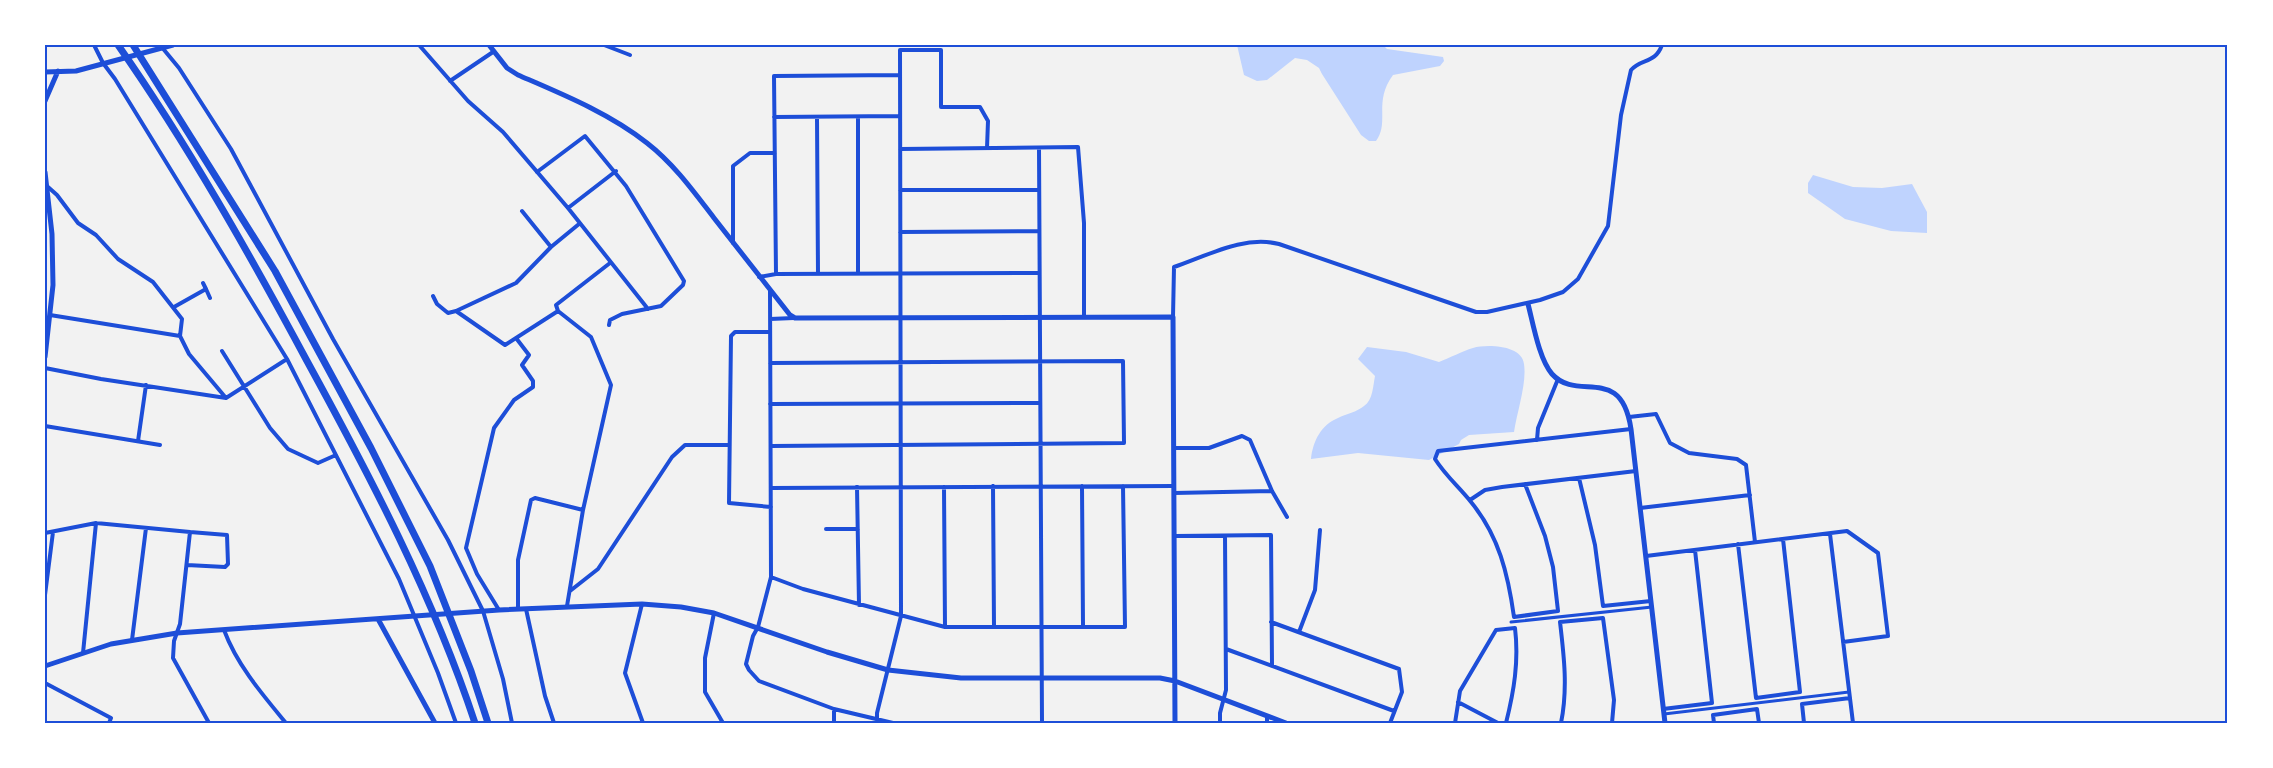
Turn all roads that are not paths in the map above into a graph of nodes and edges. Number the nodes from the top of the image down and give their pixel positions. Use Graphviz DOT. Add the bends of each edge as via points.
graph roads {
  1 [pos="94,45"];
  2 [pos="118,45"];
  3 [pos="133,45"];
  4 [pos="173,45"];
  5 [pos="419,45"];
  6 [pos="489,45"];
  7 [pos="604,45"];
  8 [pos="1662,45"];
  9 [pos="161,46"];
  10 [pos="493,52"];
  11 [pos="630,55"];
  12 [pos="103,63"];
  13 [pos="58,71"];
  14 [pos="45,72"];
  15 [pos="900,75"];
  16 [pos="450,81"];
  17 [pos="45,100"];
  18 [pos="900,116"];
  19 [pos="774,117"];
  20 [pos="817,117"];
  21 [pos="858,117"];
  22 [pos="987,148"];
  23 [pos="1039,148"];
  24 [pos="900,149"];
  25 [pos="775,153"];
  26 [pos="616,171"];
  27 [pos="45,172"];
  28 [pos="537,172"];
  29 [pos="47,187"];
  30 [pos="900,190"];
  31 [pos="1039,190"];
  32 [pos="568,208"];
  33 [pos="522,211"];
  34 [pos="579,224"];
  35 [pos="1039,231"];
  36 [pos="900,232"];
  37 [pos="734,243"];
  38 [pos="551,247"];
  39 [pos="610,263"];
  40 [pos="858,273"];
  41 [pos="900,273"];
  42 [pos="1040,273"];
  43 [pos="776,274"];
  44 [pos="818,274"];
  45 [pos="759,277"];
  46 [pos="203,283"];
  47 [pos="206,289"];
  48 [pos="770,290"];
  49 [pos="433,296"];
  50 [pos="210,298"];
  51 [pos="1528,304"];
  52 [pos="174,307"];
  53 [pos="648,309"];
  54 [pos="456,311"];
  55 [pos="558,311"];
  56 [pos="50,315"];
  57 [pos="1040,317"];
  58 [pos="1084,317"];
  59 [pos="1173,317"];
  60 [pos="795,318"];
  61 [pos="900,318"];
  62 [pos="770,319"];
  63 [pos="609,325"];
  64 [pos="770,332"];
  65 [pos="180,336"];
  66 [pos="516,338"];
  67 [pos="222,351"];
  68 [pos="45,357"];
  69 [pos="287,359"];
  70 [pos="1040,361"];
  71 [pos="901,362"];
  72 [pos="770,363"];
  73 [pos="45,368"];
  74 [pos="1558,379"];
  75 [pos="146,385"];
  76 [pos="245,386"];
  77 [pos="226,398"];
  78 [pos="1040,403"];
  79 [pos="770,404"];
  80 [pos="901,404"];
  81 [pos="1629,417"];
  82 [pos="45,426"];
  83 [pos="1631,429"];
  84 [pos="1537,440"];
  85 [pos="138,441"];
  86 [pos="1040,444"];
  87 [pos="160,445"];
  88 [pos="729,445"];
  89 [pos="901,445"];
  90 [pos="771,446"];
  91 [pos="1174,448"];
  92 [pos="336,455"];
  93 [pos="1636,471"];
  94 [pos="1579,478"];
  95 [pos="1526,484"];
  96 [pos="901,486"];
  97 [pos="993,486"];
  98 [pos="1040,486"];
  99 [pos="1082,486"];
  100 [pos="1123,486"];
  101 [pos="857,487"];
  102 [pos="944,487"];
  103 [pos="771,488"];
  104 [pos="1174,489"];
  105 [pos="1272,491"];
  106 [pos="1750,495"];
  107 [pos="1470,500"];
  108 [pos="771,507"];
  109 [pos="1640,508"];
  110 [pos="583,510"];
  111 [pos="1287,518"];
  112 [pos="96,523"];
  113 [pos="146,528"];
  114 [pos="826,529"];
  115 [pos="858,529"];
  116 [pos="1320,530"];
  117 [pos="52,532"];
  118 [pos="190,532"];
  119 [pos="45,533"];
  120 [pos="1830,534"];
  121 [pos="1175,536"];
  122 [pos="1225,536"];
  123 [pos="1782,539"];
  124 [pos="1755,542"];
  125 [pos="1738,544"];
  126 [pos="1695,550"];
  127 [pos="1646,556"];
  128 [pos="187,565"];
  129 [pos="771,578"];
  130 [pos="569,591"];
  131 [pos="45,595"];
  132 [pos="642,604"];
  133 [pos="1651,604"];
  134 [pos="859,605"];
  135 [pos="567,606"];
  136 [pos="518,609"];
  137 [pos="526,609"];
  138 [pos="500,610"];
  139 [pos="483,611"];
  140 [pos="714,613"];
  141 [pos="415,616"];
  142 [pos="901,616"];
  143 [pos="378,619"];
  144 [pos="1271,622"];
  145 [pos="1511,622"];
  146 [pos="758,627"];
  147 [pos="945,627"];
  148 [pos="994,627"];
  149 [pos="1042,627"];
  150 [pos="1083,627"];
  151 [pos="224,630"];
  152 [pos="1299,632"];
  153 [pos="177,633"];
  154 [pos="132,640"];
  155 [pos="1843,642"];
  156 [pos="1226,649"];
  157 [pos="83,653"];
  158 [pos="45,666"];
  159 [pos="1272,666"];
  160 [pos="888,670"];
  161 [pos="1042,677"];
  162 [pos="1175,681"];
  163 [pos="45,683"];
  164 [pos="1849,693"];
  165 [pos="1850,698"];
  166 [pos="1223,700"];
  167 [pos="1458,702"];
  168 [pos="834,709"];
  169 [pos="1394,711"];
  170 [pos="1664,712"];
  171 [pos="1267,716"];
  172 [pos="877,722"];
  173 [pos="109,723"];
  174 [pos="209,723"];
  175 [pos="286,723"];
  176 [pos="435,723"];
  177 [pos="456,723"];
  178 [pos="475,723"];
  179 [pos="488,723"];
  180 [pos="512,723"];
  181 [pos="554,723"];
  182 [pos="643,723"];
  183 [pos="723,723"];
  184 [pos="834,723"];
  185 [pos="893,723"];
  186 [pos="1042,723"];
  187 [pos="1175,723"];
  188 [pos="1220,723"];
  189 [pos="1266,723"];
  190 [pos="1286,723"];
  191 [pos="1390,723"];
  192 [pos="1455,723"];
  193 [pos="1498,723"];
  194 [pos="1506,723"];
  195 [pos="1561,723"];
  196 [pos="1612,723"];
  197 [pos="1665,723"];
  198 [pos="1714,723"];
  199 [pos="1758,723"];
  200 [pos="1804,723"];
  201 [pos="1853,723"];
  1 -- 12 [label="street"];
  2 -- 178 [label="highway" via="211,190 360,457 431,605"];
  3 -- 179 [label="highway" via="275,271 413,531 454,625"];
  4 -- 9 [label="street"];
  5 -- 16 [label="street"];
  6 -- 10 [label="street"];
  7 -- 11 [label="street"];
  8 -- 51 [label="street" via="1654,58 1631,70 1606,233 1574,284"];
  9 -- 12 [label="street"];
  9 -- 139 [label="street" via="231,149 333,339 448,540"];
  10 -- 16 [label="street"];
  10 -- 37 [label="street" via="518,75 589,108 649,145 682,176"];
  12 -- 13 [label="street" via="76,71"];
  12 -- 69 [label="street"];
  13 -- 14 [label="street"];
  13 -- 17 [label="street"];
  15 -- 18 [label="street"];
  15 -- 19 [label="street" via="774,76"];
  15 -- 22 [label="street" via="900,50 941,50 941,107 980,107 988,121"];
  16 -- 28 [label="street" via="503,132"];
  18 -- 21 [label="street"];
  18 -- 24 [label="street"];
  19 -- 20 [label="street"];
  19 -- 25 [label="street"];
  20 -- 21 [label="street"];
  20 -- 44 [label="street"];
  21 -- 40 [label="street"];
  22 -- 23 [label="street"];
  22 -- 24 [label="street"];
  23 -- 31 [label="street"];
  23 -- 58 [label="street" via="1078,147 1084,223"];
  24 -- 30 [label="street"];
  25 -- 37 [label="street" via="750,153 733,166"];
  25 -- 43 [label="street"];
  26 -- 28 [label="street" via="585,136"];
  26 -- 32 [label="street"];
  26 -- 53 [label="street" via="684,281 661,306"];
  27 -- 29 [label="street"];
  28 -- 32 [label="street"];
  29 -- 52 [label="street" via="78,223 96,235 118,260 153,282"];
  29 -- 56 [label="street" via="53,252"];
  30 -- 31 [label="street"];
  30 -- 36 [label="street"];
  31 -- 35 [label="street"];
  32 -- 34 [label="street"];
  33 -- 38 [label="street"];
  34 -- 38 [label="street"];
  34 -- 39 [label="street"];
  35 -- 36 [label="street"];
  35 -- 42 [label="street"];
  36 -- 41 [label="street"];
  37 -- 45 [label="street"];
  38 -- 54 [label="street" via="516,283"];
  39 -- 53 [label="street"];
  39 -- 55 [label="street" via="556,305"];
  40 -- 41 [label="street"];
  40 -- 44 [label="street"];
  41 -- 42 [label="street"];
  41 -- 61 [label="street"];
  42 -- 57 [label="street"];
  43 -- 44 [label="street"];
  43 -- 45 [label="street"];
  45 -- 48 [label="street"];
  46 -- 47 [label="street"];
  47 -- 50 [label="street"];
  47 -- 52 [label="street"];
  48 -- 60 [label="street"];
  48 -- 62 [label="street"];
  49 -- 54 [label="street" via="448,313"];
  51 -- 59 [label="street" via="1476,312 1260,240 1174,267"];
  51 -- 74 [label="street" via="1547,366"];
  52 -- 65 [label="street" via="182,318"];
  53 -- 63 [label="street" via="622,314 610,320"];
  54 -- 66 [label="street" via="505,345"];
  55 -- 66 [label="street"];
  55 -- 110 [label="street" via="591,337 611,385"];
  56 -- 65 [label="street"];
  56 -- 68 [label="street"];
  57 -- 58 [label="street"];
  57 -- 61 [label="street"];
  57 -- 70 [label="street"];
  58 -- 59 [label="street"];
  59 -- 91 [label="street"];
  60 -- 61 [label="street"];
  60 -- 62 [label="street"];
  61 -- 71 [label="street"];
  62 -- 64 [label="street"];
  64 -- 72 [label="street"];
  64 -- 88 [label="street" via="735,332 731,336"];
  65 -- 77 [label="street" via="189,354"];
  66 -- 138 [label="street" via="529,355 522,365 533,381 532,387 513,400 494,428 466,548"];
  67 -- 76 [label="street"];
  69 -- 76 [label="street"];
  69 -- 92 [label="street"];
  70 -- 71 [label="street"];
  70 -- 78 [label="street"];
  70 -- 86 [label="street" via="1124,361 1124,443"];
  71 -- 72 [label="street"];
  71 -- 80 [label="street"];
  72 -- 79 [label="street"];
  73 -- 75 [label="street"];
  74 -- 81 [label="street" via="1610,391 1622,400"];
  74 -- 84 [label="street"];
  75 -- 77 [label="street"];
  75 -- 85 [label="street"];
  76 -- 77 [label="street"];
  76 -- 92 [label="street" via="270,428 288,449 318,463"];
  78 -- 80 [label="street"];
  78 -- 86 [label="street"];
  79 -- 80 [label="street"];
  79 -- 90 [label="street"];
  80 -- 89 [label="street"];
  81 -- 83 [label="street"];
  81 -- 106 [label="street" via="1656,414 1670,444 1689,453 1742,462 1746,465"];
  82 -- 85 [label="street"];
  83 -- 84 [label="street"];
  83 -- 93 [label="street"];
  84 -- 107 [label="street" via="1438,451 1435,459"];
  85 -- 87 [label="street"];
  86 -- 89 [label="street"];
  86 -- 98 [label="street"];
  88 -- 108 [label="street" via="729,503"];
  88 -- 130 [label="street" via="685,445 672,457 598,569"];
  89 -- 90 [label="street"];
  89 -- 96 [label="street"];
  90 -- 103 [label="street"];
  91 -- 104 [label="street"];
  91 -- 105 [label="street" via="1209,448 1242,436 1250,440"];
  92 -- 141 [label="street"];
  93 -- 94 [label="street"];
  93 -- 109 [label="street"];
  94 -- 95 [label="street"];
  94 -- 133 [label="street" via="1595,545 1603,606"];
  95 -- 107 [label="street" via="1485,490"];
  95 -- 107 [label="street" via="1553,567 1558,611 1514,617 1509,578 1493,533"];
  96 -- 101 [label="street"];
  96 -- 102 [label="street"];
  96 -- 142 [label="street"];
  97 -- 98 [label="street"];
  97 -- 102 [label="street"];
  97 -- 148 [label="street"];
  98 -- 99 [label="street"];
  98 -- 149 [label="street"];
  99 -- 100 [label="street"];
  99 -- 150 [label="street"];
  100 -- 104 [label="street"];
  100 -- 150 [label="street" via="1125,627"];
  101 -- 103 [label="street"];
  101 -- 115 [label="street"];
  102 -- 147 [label="street"];
  103 -- 108 [label="street"];
  104 -- 105 [label="street"];
  104 -- 121 [label="street"];
  105 -- 111 [label="street"];
  106 -- 109 [label="street"];
  106 -- 124 [label="street"];
  108 -- 129 [label="street"];
  109 -- 127 [label="street"];
  110 -- 130 [label="street"];
  110 -- 136 [label="street" via="531,500 518,560"];
  112 -- 113 [label="street"];
  112 -- 117 [label="street"];
  112 -- 157 [label="street"];
  113 -- 118 [label="street"];
  113 -- 154 [label="street"];
  114 -- 115 [label="street"];
  115 -- 134 [label="street"];
  116 -- 152 [label="street" via="1315,590"];
  117 -- 119 [label="street"];
  117 -- 131 [label="street"];
  118 -- 128 [label="street"];
  118 -- 128 [label="street" via="227,535 228,564"];
  120 -- 123 [label="street"];
  120 -- 155 [label="street"];
  120 -- 155 [label="street" via="1847,531 1878,553 1888,636"];
  121 -- 122 [label="street"];
  121 -- 162 [label="street"];
  122 -- 144 [label="street" via="1271,535"];
  122 -- 156 [label="street"];
  123 -- 124 [label="street"];
  123 -- 125 [label="street" via="1800,692 1756,698"];
  124 -- 125 [label="street"];
  125 -- 126 [label="street"];
  126 -- 127 [label="street"];
  126 -- 170 [label="street" via="1712,703"];
  127 -- 133 [label="street"];
  128 -- 153 [label="street"];
  129 -- 134 [label="street"];
  129 -- 146 [label="street"];
  130 -- 135 [label="street"];
  132 -- 135 [label="street"];
  132 -- 140 [label="street"];
  132 -- 182 [label="street" via="626,673"];
  133 -- 145 [label="street"];
  133 -- 170 [label="street"];
  134 -- 142 [label="street"];
  135 -- 137 [label="street"];
  136 -- 137 [label="street"];
  136 -- 138 [label="street"];
  137 -- 181 [label="street"];
  138 -- 139 [label="street"];
  139 -- 141 [label="street"];
  139 -- 180 [label="street"];
  140 -- 146 [label="street"];
  140 -- 183 [label="street" via="705,658 705,692"];
  141 -- 143 [label="street"];
  141 -- 177 [label="street"];
  142 -- 147 [label="street"];
  142 -- 160 [label="street"];
  143 -- 151 [label="street"];
  143 -- 176 [label="street"];
  144 -- 152 [label="street"];
  144 -- 159 [label="street"];
  146 -- 160 [label="street"];
  146 -- 168 [label="street" via="746,664 759,681"];
  147 -- 148 [label="street"];
  148 -- 149 [label="street"];
  149 -- 150 [label="street"];
  149 -- 161 [label="street"];
  151 -- 153 [label="street"];
  151 -- 175 [label="street" via="232,651"];
  152 -- 169 [label="street" via="1400,669 1402,692"];
  153 -- 154 [label="street"];
  153 -- 174 [label="street" via="173,658"];
  154 -- 157 [label="street"];
  155 -- 164 [label="street"];
  156 -- 159 [label="street"];
  156 -- 166 [label="street"];
  157 -- 158 [label="street"];
  159 -- 169 [label="street"];
  160 -- 161 [label="street" via="961,678"];
  160 -- 172 [label="street"];
  161 -- 162 [label="street"];
  161 -- 186 [label="street"];
  162 -- 166 [label="street"];
  162 -- 187 [label="street"];
  163 -- 173 [label="street" via="111,718"];
  164 -- 165 [label="street"];
  164 -- 170 [label="street"];
  165 -- 200 [label="street" via="1802,704"];
  165 -- 201 [label="street"];
  166 -- 171 [label="street"];
  166 -- 188 [label="street"];
  167 -- 192 [label="street"];
  167 -- 193 [label="street"];
  167 -- 194 [label="street" via="1460,691 1496,630 1515,628 1516,679"];
  168 -- 172 [label="street"];
  168 -- 184 [label="street"];
  169 -- 191 [label="street"];
  170 -- 197 [label="street"];
  171 -- 189 [label="street"];
  171 -- 190 [label="street"];
  172 -- 185 [label="street"];
  195 -- 196 [label="street" via="1565,674 1560,622 1603,618 1614,700"];
  198 -- 199 [label="street" via="1713,715 1757,709"];
}
